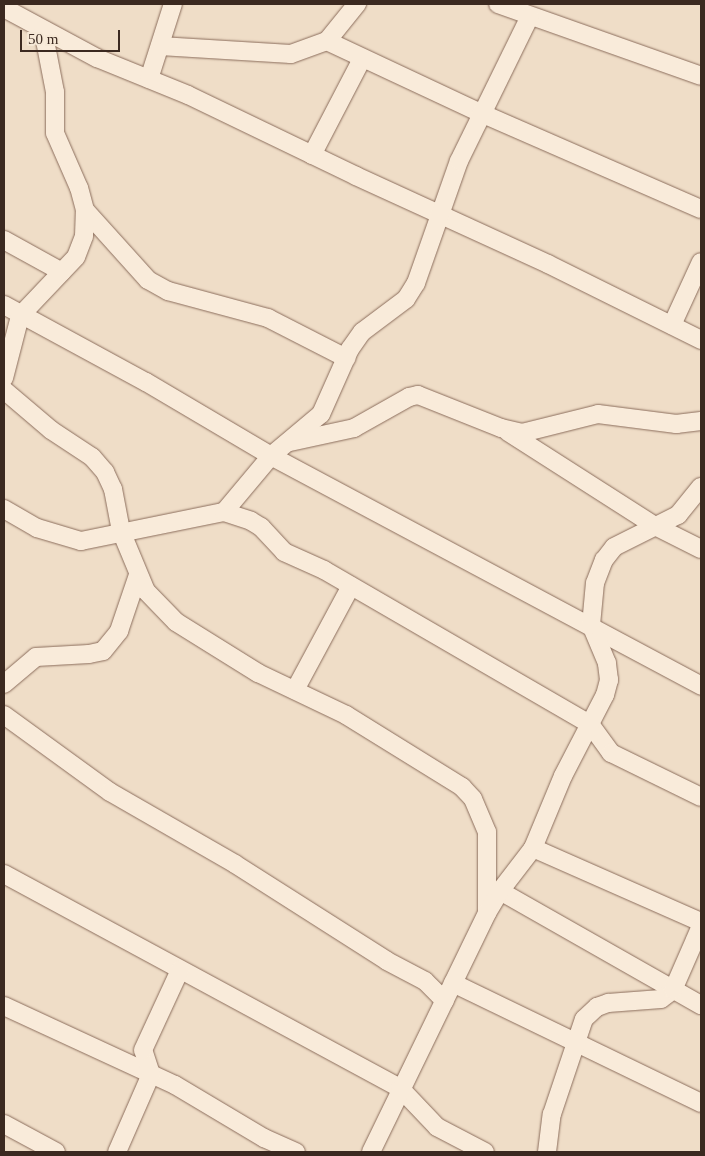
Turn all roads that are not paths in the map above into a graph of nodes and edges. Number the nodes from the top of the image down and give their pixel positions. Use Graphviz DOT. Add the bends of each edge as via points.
graph roads {
  1 [pos="173,4"];
  2 [pos="357,4"];
  3 [pos="498,4"];
  4 [pos="4,8"];
  5 [pos="530,16"];
  6 [pos="12,21"];
  7 [pos="43,30"];
  8 [pos="327,41"];
  9 [pos="160,46"];
  10 [pos="362,59"];
  11 [pos="701,76"];
  12 [pos="149,79"];
  13 [pos="480,113"];
  14 [pos="312,155"];
  15 [pos="701,209"];
  16 [pos="85,210"];
  17 [pos="442,215"];
  18 [pos="4,240"];
  19 [pos="701,262"];
  20 [pos="62,272"];
  21 [pos="4,305"];
  22 [pos="20,316"];
  23 [pos="672,325"];
  24 [pos="701,340"];
  25 [pos="346,358"];
  26 [pos="4,378"];
  27 [pos="4,390"];
  28 [pos="701,421"];
  29 [pos="501,428"];
  30 [pos="287,443"];
  31 [pos="271,456"];
  32 [pos="701,487"];
  33 [pos="4,509"];
  34 [pos="224,512"];
  35 [pos="655,526"];
  36 [pos="121,531"];
  37 [pos="701,549"];
  38 [pos="138,575"];
  39 [pos="351,586"];
  40 [pos="591,625"];
  41 [pos="4,684"];
  42 [pos="701,686"];
  43 [pos="295,690"];
  44 [pos="4,715"];
  45 [pos="590,724"];
  46 [pos="701,797"];
  47 [pos="532,848"];
  48 [pos="4,874"];
  49 [pos="500,891"];
  50 [pos="487,913"];
  51 [pos="701,922"];
  52 [pos="701,926"];
  53 [pos="180,970"];
  54 [pos="453,983"];
  55 [pos="673,990"];
  56 [pos="444,1001"];
  57 [pos="701,1005"];
  58 [pos="4,1006"];
  59 [pos="578,1044"];
  60 [pos="151,1074"];
  61 [pos="400,1088"];
  62 [pos="701,1103"];
  63 [pos="4,1124"];
  64 [pos="56,1152"];
  65 [pos="117,1152"];
  66 [pos="296,1152"];
  67 [pos="371,1152"];
  68 [pos="485,1152"];
  69 [pos="548,1152"];
  1 -- 9 [label="street"];
  2 -- 8 [label="street"];
  3 -- 5 [label="street"];
  4 -- 6 [label="street"];
  5 -- 11 [label="street"];
  5 -- 13 [label="street"];
  6 -- 7 [label="street"];
  7 -- 12 [label="street" via="97,58"];
  7 -- 16 [label="street" via="55,92 55,133"];
  8 -- 9 [label="street" via="291,54"];
  8 -- 10 [label="street"];
  9 -- 12 [label="street"];
  10 -- 13 [label="street"];
  10 -- 14 [label="street"];
  12 -- 14 [label="street"];
  13 -- 15 [label="street"];
  13 -- 17 [label="street"];
  14 -- 17 [label="street"];
  16 -- 20 [label="street" via="84,236 76,257"];
  16 -- 25 [label="street" via="135,270 148,280 168,291 268,318"];
  17 -- 23 [label="street"];
  17 -- 25 [label="street" via="416,283 406,299 362,332"];
  18 -- 20 [label="street"];
  19 -- 23 [label="street"];
  20 -- 22 [label="street"];
  21 -- 22 [label="street"];
  22 -- 26 [label="street"];
  22 -- 31 [label="street" via="146,382"];
  23 -- 24 [label="street"];
  25 -- 30 [label="street" via="321,414"];
  27 -- 36 [label="street" via="51,430 92,457 113,489"];
  28 -- 29 [label="street" via="676,424 598,414 536,431 522,433"];
  29 -- 30 [label="street" via="418,395 409,396 354,428"];
  29 -- 35 [label="street"];
  30 -- 31 [label="street"];
  31 -- 34 [label="street"];
  31 -- 40 [label="street"];
  32 -- 35 [label="street" via="678,515"];
  33 -- 36 [label="street" via="37,528 72,540 81,541"];
  34 -- 36 [label="street"];
  34 -- 39 [label="street" via="261,526 284,552"];
  35 -- 37 [label="street"];
  35 -- 40 [label="street" via="614,547 604,560 595,583"];
  36 -- 38 [label="street"];
  38 -- 41 [label="street" via="119,631 103,651 36,657"];
  38 -- 43 [label="street" via="146,591 176,622 258,673"];
  39 -- 43 [label="street"];
  39 -- 45 [label="street"];
  40 -- 42 [label="street"];
  40 -- 45 [label="street" via="607,663 609,680"];
  43 -- 50 [label="street" via="346,714 462,787 473,799 487,832"];
  44 -- 56 [label="street" via="110,792 235,864 387,961 426,981"];
  45 -- 46 [label="street" via="611,753"];
  45 -- 47 [label="street"];
  47 -- 49 [label="street"];
  47 -- 51 [label="street"];
  48 -- 53 [label="street"];
  49 -- 50 [label="street"];
  49 -- 55 [label="street"];
  50 -- 54 [label="street"];
  52 -- 55 [label="street"];
  53 -- 60 [label="street" via="143,1050"];
  53 -- 61 [label="street"];
  54 -- 56 [label="street"];
  54 -- 59 [label="street"];
  55 -- 57 [label="street"];
  55 -- 59 [label="street" via="650,1002 608,1002 597,1007 584,1019"];
  56 -- 61 [label="street"];
  58 -- 60 [label="street"];
  59 -- 62 [label="street"];
  59 -- 69 [label="street" via="552,1114"];
  60 -- 65 [label="street"];
  60 -- 66 [label="street" via="264,1138"];
  61 -- 67 [label="street"];
  61 -- 68 [label="street" via="437,1127"];
  63 -- 64 [label="street"];
}
